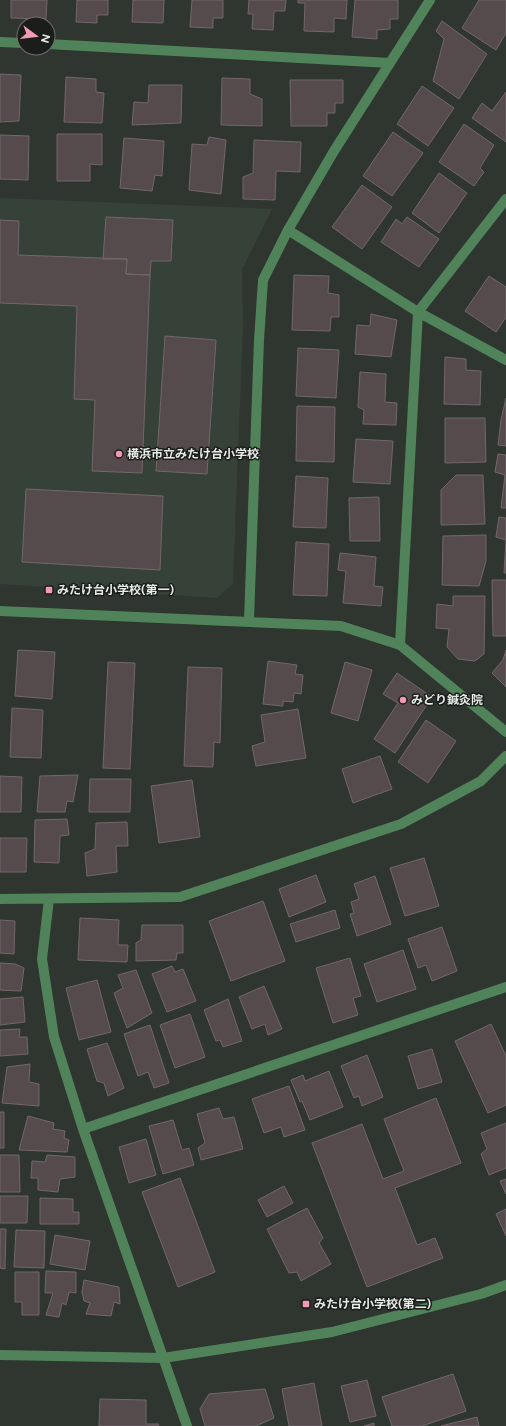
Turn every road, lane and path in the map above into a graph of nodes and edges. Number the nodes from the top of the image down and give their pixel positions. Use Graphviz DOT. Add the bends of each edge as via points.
graph roads {
  1 [pos="430,0"];
  2 [pos="0,42"];
  3 [pos="16,43"];
  4 [pos="56,44"];
  5 [pos="390,63"];
  6 [pos="506,199"];
  7 [pos="288,230"];
  8 [pos="418,312"];
  9 [pos="506,360"];
  10 [pos="0,611"];
  11 [pos="249,621"];
  12 [pos="400,645"];
  13 [pos="506,732"];
  14 [pos="506,756"];
  15 [pos="0,899"];
  16 [pos="49,899"];
  17 [pos="506,986"];
  18 [pos="83,1129"];
  19 [pos="506,1285"];
  20 [pos="0,1354"];
  21 [pos="163,1358"];
  22 [pos="187,1426"];
  1 -- 5 [label="street"];
  2 -- 3 [label="street"];
  4 -- 5 [label="street"];
  5 -- 7 [label="street"];
  6 -- 8 [label="street"];
  7 -- 8 [label="street"];
  7 -- 11 [label="street" via="263,280"];
  8 -- 9 [label="street"];
  8 -- 12 [label="street"];
  10 -- 11 [label="street"];
  11 -- 12 [label="street" via="341,626"];
  12 -- 13 [label="street"];
  14 -- 16 [label="street" via="481,781 401,824 180,897"];
  15 -- 16 [label="street"];
  16 -- 18 [label="street" via="42,959 54,1037"];
  17 -- 18 [label="street"];
  18 -- 21 [label="street"];
  19 -- 21 [label="street" via="481,1294 332,1332"];
  20 -- 21 [label="street"];
  21 -- 22 [label="street"];
}
